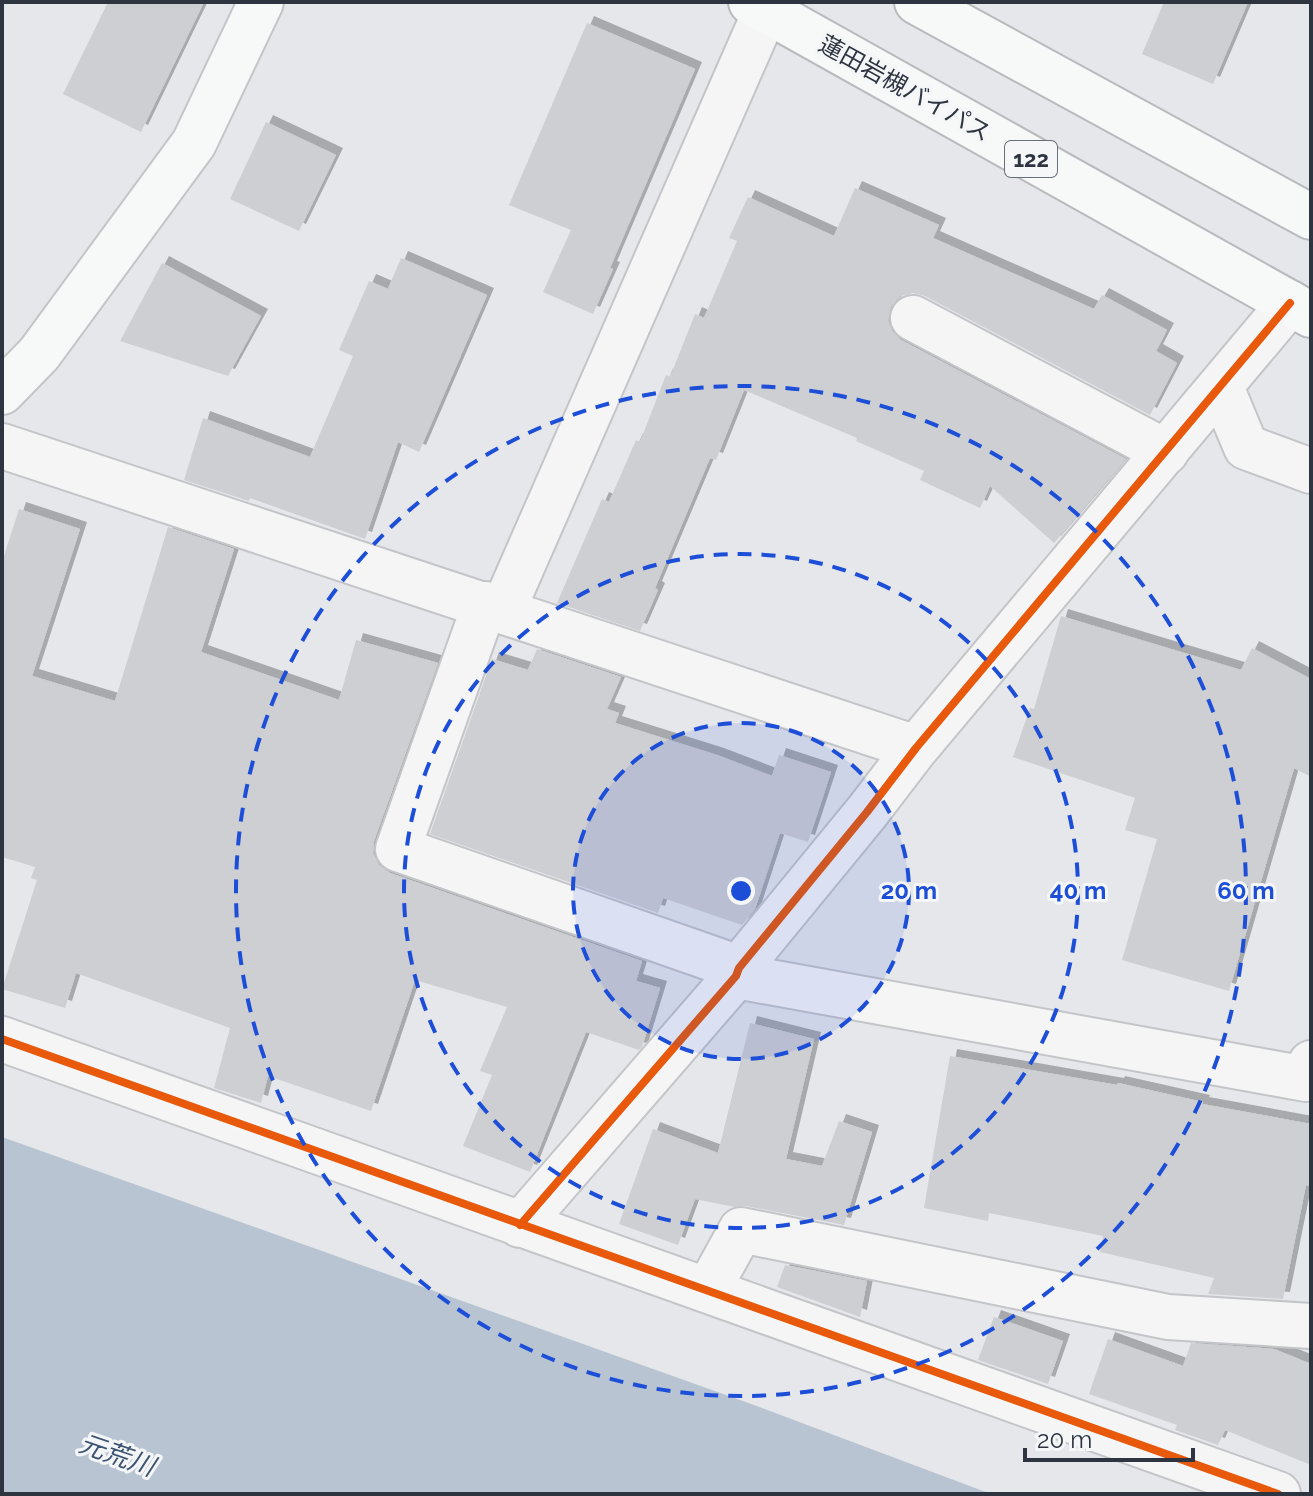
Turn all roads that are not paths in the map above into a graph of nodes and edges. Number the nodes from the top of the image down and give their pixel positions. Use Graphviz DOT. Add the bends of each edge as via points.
graph roads {
  1 [pos="261,2"];
  2 [pos="917,2"];
  3 [pos="759,6"];
  4 [pos="1311,217"];
  5 [pos="1300,309"];
  6 [pos="913,318"];
  7 [pos="1221,387"];
  8 [pos="2,392"];
  9 [pos="2,446"];
  10 [pos="1166,452"];
  11 [pos="1311,471"];
  12 [pos="494,607"];
  13 [pos="916,748"];
  14 [pos="737,972"];
  15 [pos="2,1039"];
  16 [pos="1311,1063"];
  17 [pos="520,1225"];
  18 [pos="708,1290"];
  19 [pos="1311,1326"];
  20 [pos="1278,1494"];
  1 -- 8 [label="main road" via="194,143 39,354"];
  2 -- 4 [label="main road"];
  3 -- 5 [label="main road, 蓮田岩槻バイパス / 122"];
  3 -- 12 [label="street"];
  5 -- 7 [label="street"];
  6 -- 10 [label="street"];
  7 -- 10 [label="street"];
  7 -- 11 [label="street" via="1246,447"];
  9 -- 12 [label="street"];
  10 -- 13 [label="street"];
  12 -- 13 [label="street"];
  12 -- 14 [label="street" via="398,849"];
  13 -- 14 [label="street"];
  14 -- 16 [label="street" via="1306,1079"];
  14 -- 17 [label="street"];
  15 -- 17 [label="street"];
  17 -- 18 [label="street"];
  18 -- 19 [label="street" via="741,1230 1168,1317"];
  18 -- 20 [label="street"];
}
